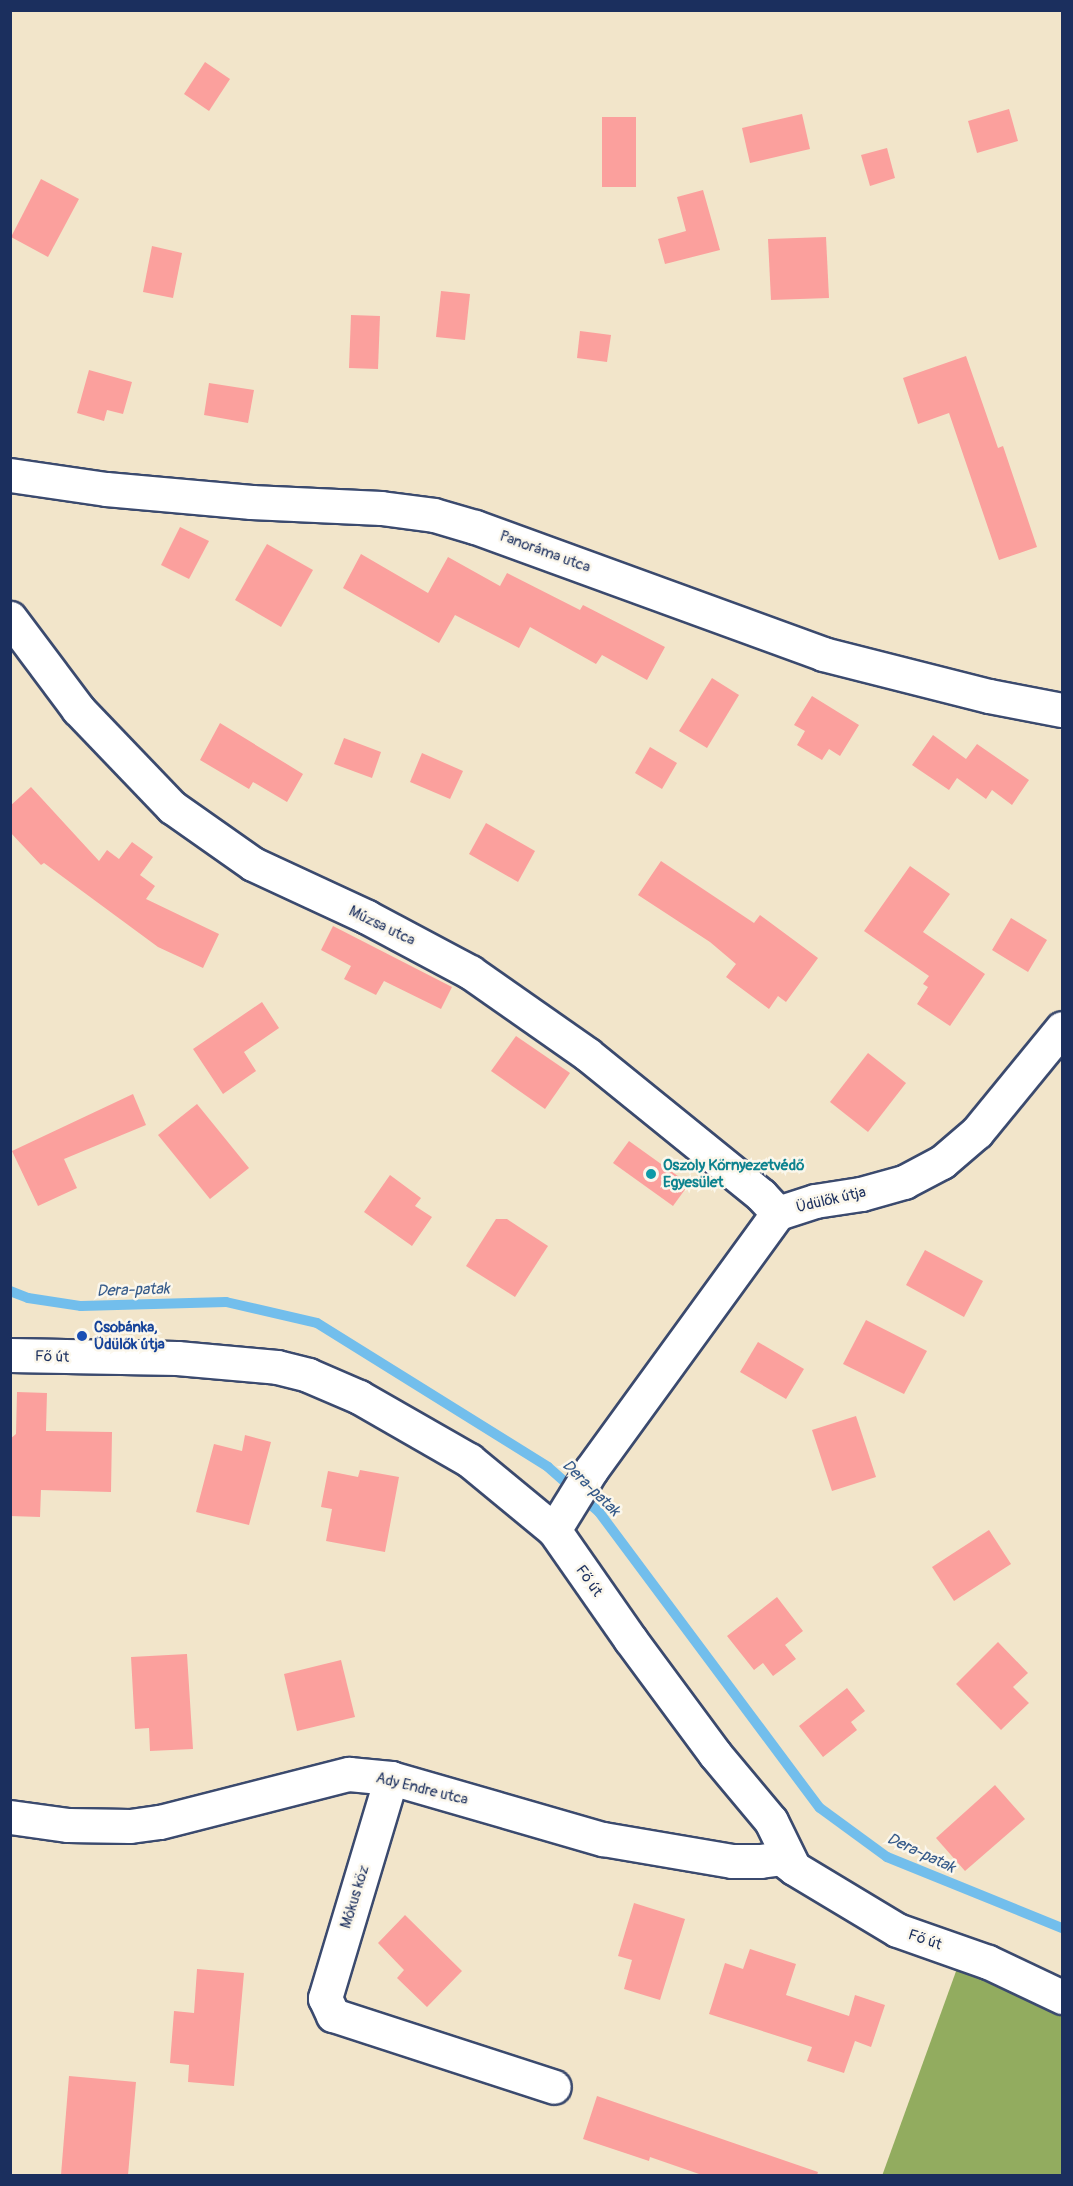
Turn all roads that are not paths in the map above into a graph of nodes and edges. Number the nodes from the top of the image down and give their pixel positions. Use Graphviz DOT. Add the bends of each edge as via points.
graph roads {
  1 [pos="10,475"];
  2 [pos="10,618"];
  3 [pos="1062,710"];
  4 [pos="1062,1028"];
  5 [pos="778,1213"];
  6 [pos="10,1355"];
  7 [pos="561,1520"];
  8 [pos="391,1778"];
  9 [pos="10,1817"];
  10 [pos="794,1868"];
  11 [pos="1062,1997"];
  12 [pos="554,2087"];
  1 -- 3 [label="street, Panoráma utca" via="106,489 434,515 823,654 989,696"];
  2 -- 5 [label="street, Múzsa utca" via="78,709 172,807 253,864 367,916 470,972 587,1054"];
  4 -- 5 [label="street, Üdülők útja" via="977,1132 942,1162 904,1182"];
  5 -- 7 [label="street, Üdülők útja" via="591,1470"];
  6 -- 7 [label="street, Fő út" via="244,1362 308,1375 359,1397 469,1460"];
  7 -- 10 [label="street, Fő út" via="630,1639 708,1745 771,1821"];
  8 -- 9 [label="street, Ady Endre utca" via="349,1774 160,1822 130,1826 68,1825"];
  8 -- 10 [label="street, Ady Endre utca" via="603,1839 732,1861 781,1858"];
  8 -- 12 [label="street, Mókus köz" via="325,1998 333,2015"];
  10 -- 11 [label="street, Fő út" via="897,1930 988,1962"];
}
